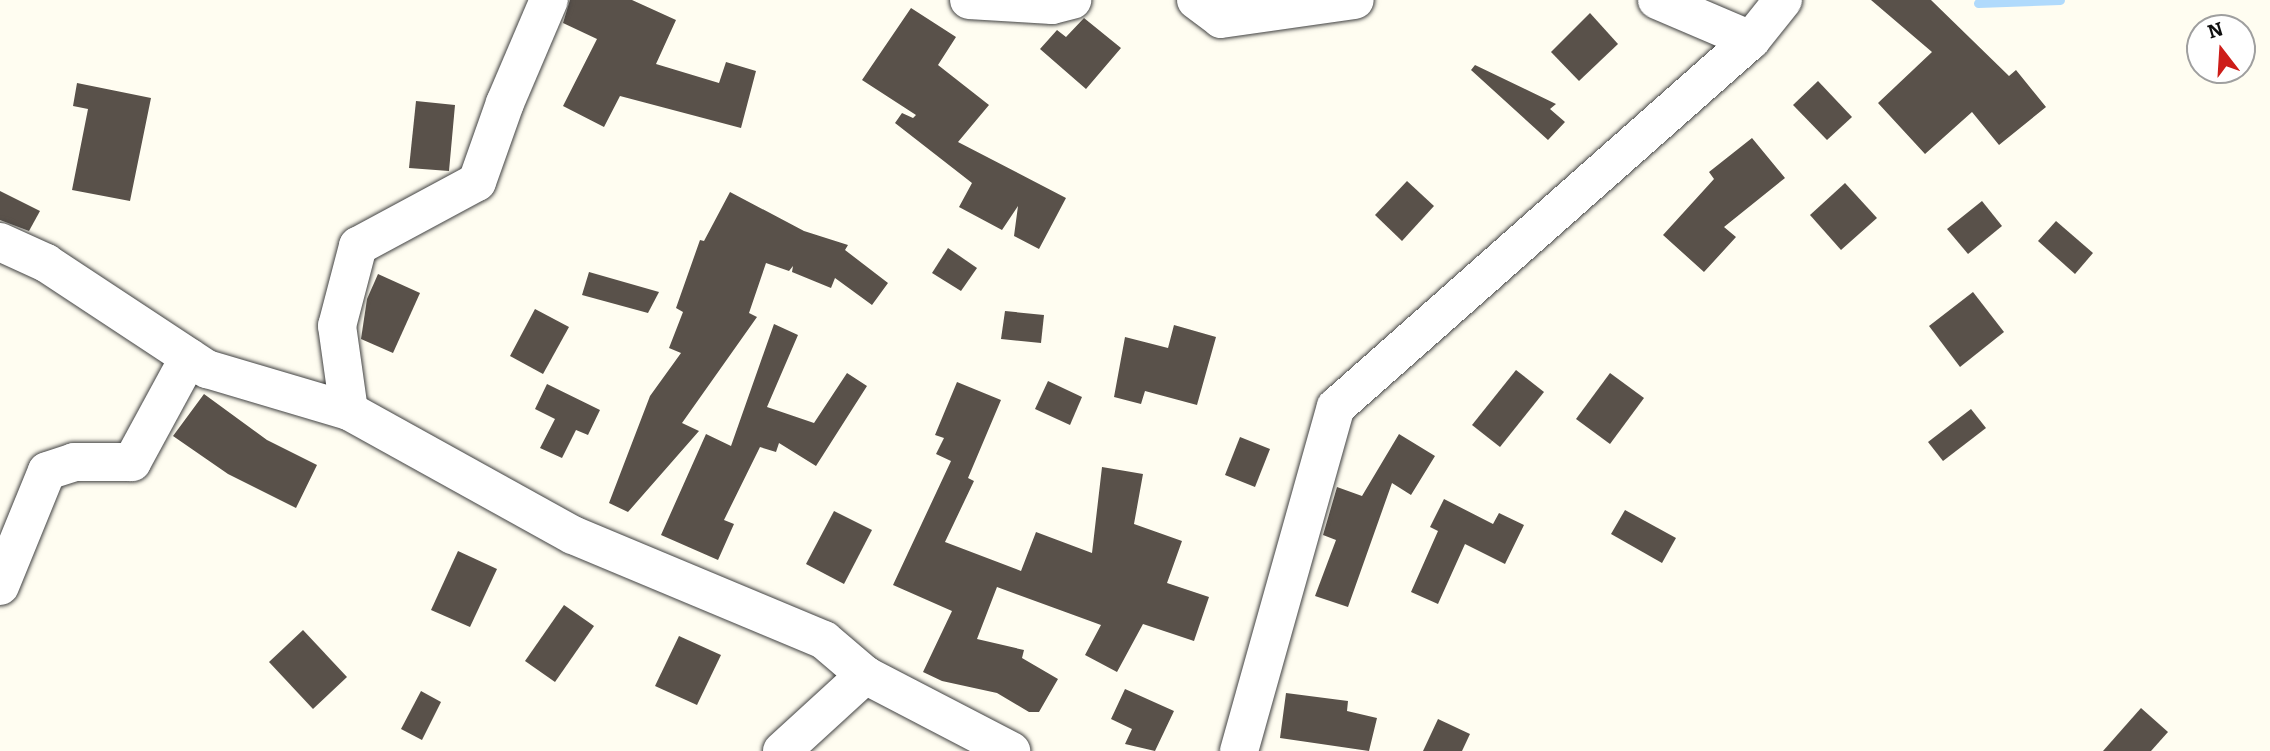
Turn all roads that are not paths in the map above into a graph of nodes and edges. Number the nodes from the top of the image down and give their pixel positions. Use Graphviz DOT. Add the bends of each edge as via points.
graph roads {
  1 [pos="549,0"];
  2 [pos="969,0"];
  3 [pos="1072,0"];
  4 [pos="1196,0"];
  5 [pos="1355,0"];
  6 [pos="1657,0"];
  7 [pos="1783,0"];
  8 [pos="1751,40"];
  9 [pos="0,242"];
  10 [pos="189,357"];
  11 [pos="349,411"];
  12 [pos="0,586"];
  13 [pos="865,675"];
  14 [pos="782,751"];
  15 [pos="1011,751"];
  16 [pos="1239,751"];
  1 -- 11 [label="street" via="477,182 358,246 337,326"];
  2 -- 3 [label="street" via="1052,5"];
  4 -- 5 [label="street" via="1221,19"];
  6 -- 8 [label="street"];
  7 -- 8 [label="street"];
  8 -- 16 [label="street" via="1336,407"];
  9 -- 10 [label="street" via="46,263"];
  10 -- 11 [label="street" via="207,369"];
  10 -- 12 [label="street" via="132,462 74,462 47,471"];
  11 -- 13 [label="street" via="573,535 824,640"];
  13 -- 14 [label="street"];
  13 -- 15 [label="street"];
}
